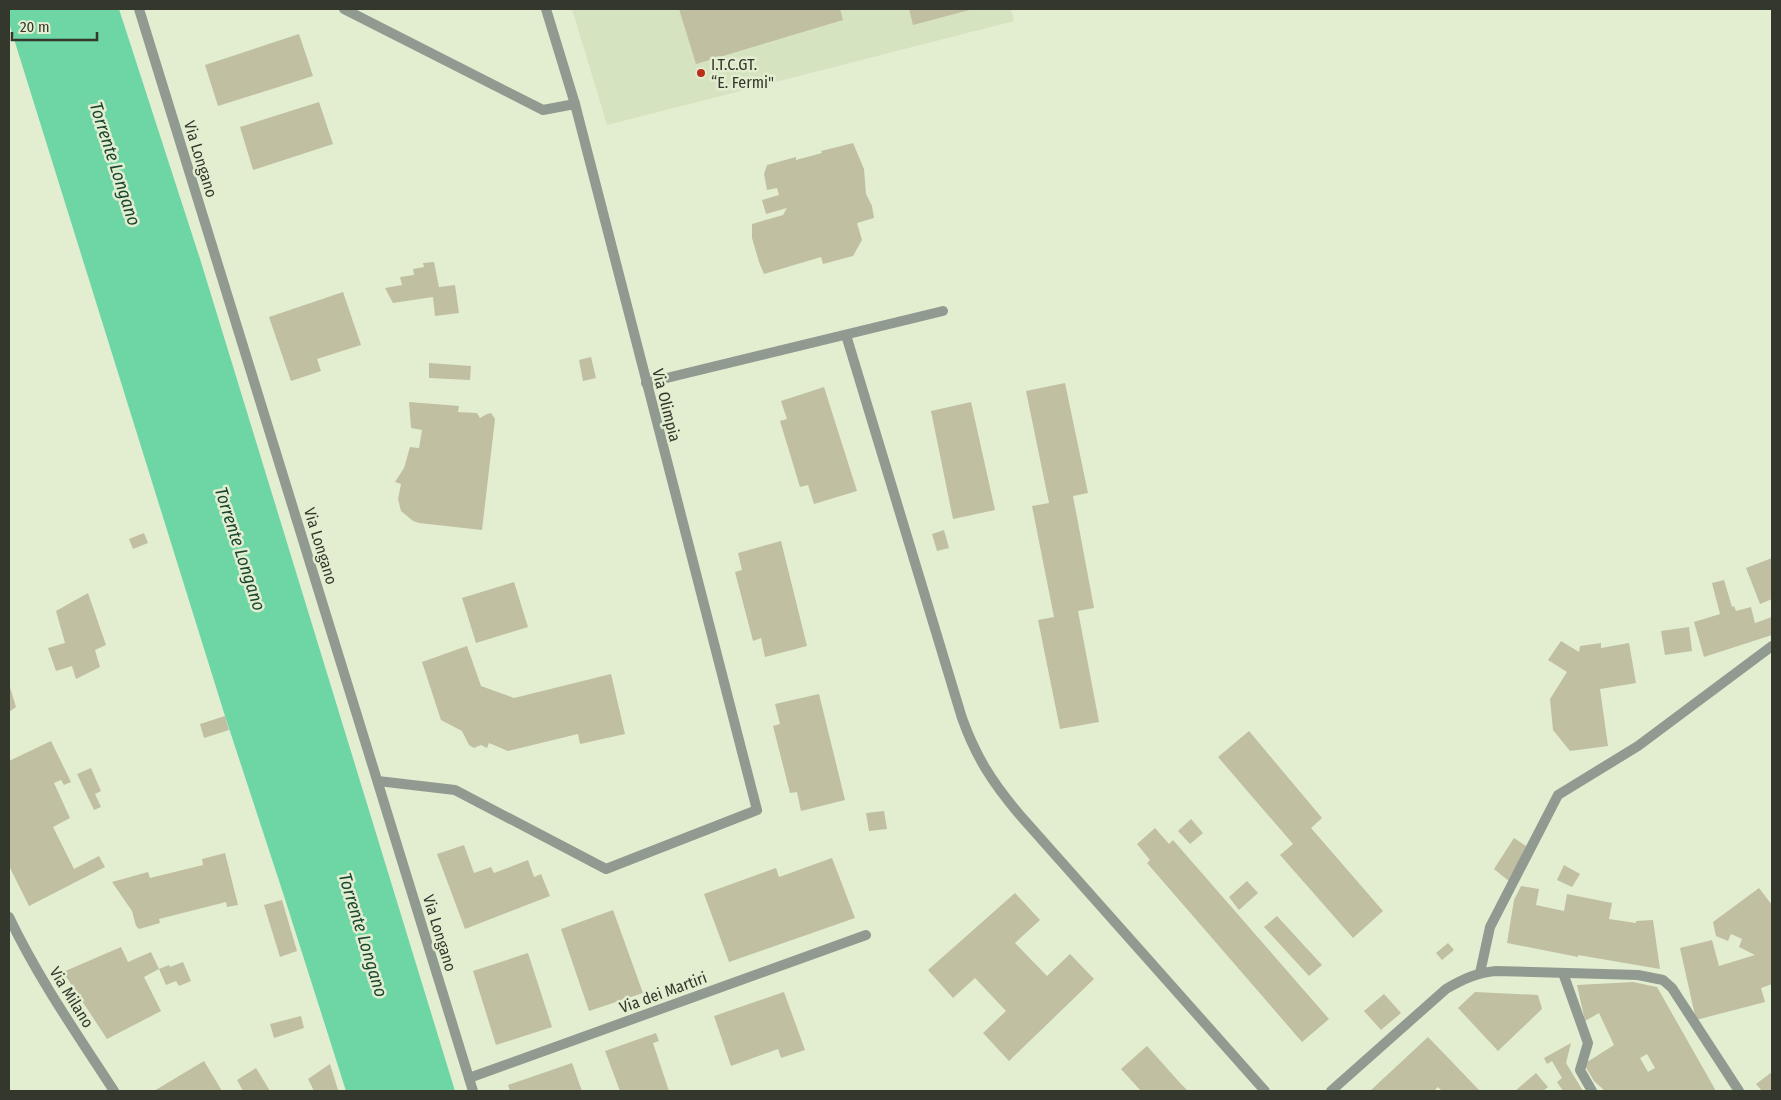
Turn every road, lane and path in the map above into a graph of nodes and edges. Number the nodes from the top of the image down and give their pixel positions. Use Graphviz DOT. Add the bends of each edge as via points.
graph roads {
  1 [pos="139,9"];
  2 [pos="344,9"];
  3 [pos="546,9"];
  4 [pos="575,104"];
  5 [pos="943,311"];
  6 [pos="846,335"];
  7 [pos="646,383"];
  8 [pos="1772,646"];
  9 [pos="378,781"];
  10 [pos="9,917"];
  11 [pos="866,935"];
  12 [pos="1480,973"];
  13 [pos="1563,973"];
  14 [pos="469,1078"];
  15 [pos="114,1091"];
  16 [pos="473,1091"];
  17 [pos="1265,1091"];
  18 [pos="1331,1091"];
  19 [pos="1592,1091"];
  20 [pos="1739,1091"];
  1 -- 9 [label="street, Via Longano"];
  2 -- 4 [label="street" via="543,110"];
  3 -- 4 [label="street, Via Olimpia"];
  4 -- 7 [label="street, Via Olimpia"];
  5 -- 6 [label="street"];
  6 -- 7 [label="street"];
  6 -- 17 [label="street" via="972,746 998,790 1018,814"];
  7 -- 9 [label="street, Via Olimpia" via="757,810 606,869 455,790"];
  8 -- 12 [label="street" via="1638,746 1558,795 1490,927"];
  9 -- 14 [label="street, Via Longano"];
  10 -- 15 [label="street, Via Milano" via="33,963"];
  11 -- 14 [label="street, Via dei Martiri"];
  12 -- 13 [label="street"];
  12 -- 18 [label="street" via="1446,989"];
  13 -- 19 [label="street" via="1588,1043 1580,1070"];
  13 -- 20 [label="street" via="1638,975 1663,980 1672,988"];
  14 -- 16 [label="street, Via Longano"];
}
